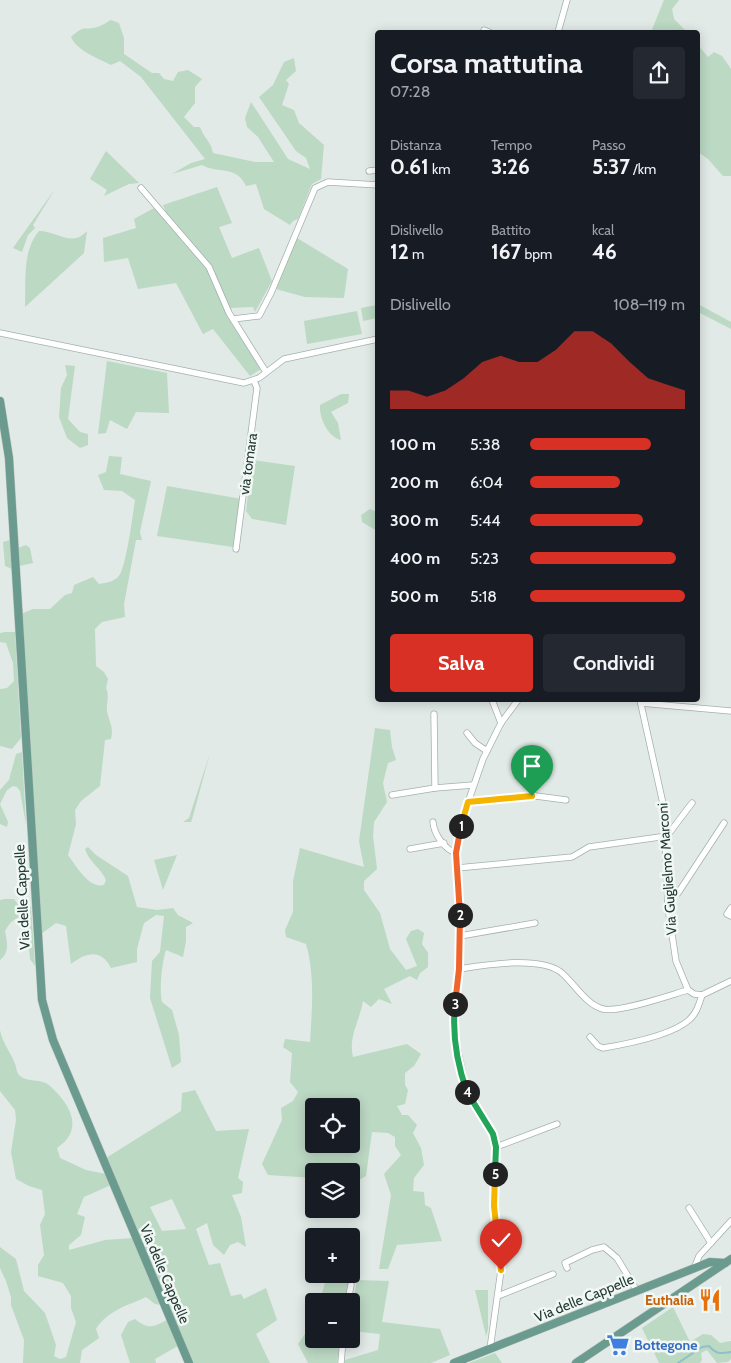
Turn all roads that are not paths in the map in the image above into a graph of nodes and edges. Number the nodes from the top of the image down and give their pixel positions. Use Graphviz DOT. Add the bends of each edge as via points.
graph roads {
  1 [pos="566,0"];
  2 [pos="558,30"];
  3 [pos="375,170"];
  4 [pos="368,171"];
  5 [pos="375,185"];
  6 [pos="141,188"];
  7 [pos="233,319"];
  8 [pos="0,333"];
  9 [pos="375,339"];
  10 [pos="266,372"];
  11 [pos="254,381"];
  12 [pos="0,401"];
  13 [pos="236,549"];
  14 [pos="493,702"];
  15 [pos="517,702"];
  16 [pos="640,702"];
  17 [pos="731,711"];
  18 [pos="434,714"];
  19 [pos="501,723"];
  20 [pos="467,733"];
  21 [pos="487,751"];
  22 [pos="473,785"];
  23 [pos="435,788"];
  24 [pos="392,795"];
  25 [pos="566,800"];
  26 [pos="468,802"];
  27 [pos="692,803"];
  28 [pos="433,822"];
  29 [pos="724,822"];
  30 [pos="667,836"];
  31 [pos="444,843"];
  32 [pos="410,849"];
  33 [pos="456,853"];
  34 [pos="457,868"];
  35 [pos="668,898"];
  36 [pos="731,908"];
  37 [pos="731,916"];
  38 [pos="535,923"];
  39 [pos="460,936"];
  40 [pos="459,969"];
  41 [pos="731,981"];
  42 [pos="688,990"];
  43 [pos="702,995"];
  44 [pos="590,1037"];
  45 [pos="557,1124"];
  46 [pos="496,1147"];
  47 [pos="690,1208"];
  48 [pos="731,1221"];
  49 [pos="711,1243"];
  50 [pos="728,1261"];
  51 [pos="567,1268"];
  52 [pos="694,1269"];
  53 [pos="553,1274"];
  54 [pos="351,1286"];
  55 [pos="636,1291"];
  56 [pos="350,1293"];
  57 [pos="498,1296"];
  58 [pos="342,1348"];
  59 [pos="490,1349"];
  60 [pos="189,1363"];
  61 [pos="341,1363"];
  62 [pos="454,1363"];
  63 [pos="576,1363"];
  1 -- 2 [label="street"];
  3 -- 4 [label="street"];
  5 -- 7 [label="street" via="328,182 315,188 259,316"];
  6 -- 7 [label="street" via="210,267"];
  7 -- 10 [label="street"];
  8 -- 11 [label="street" via="234,382"];
  9 -- 10 [label="street" via="284,359"];
  10 -- 11 [label="street"];
  11 -- 13 [label="street, via tomara" via="258,388"];
  12 -- 60 [label="main road, Via delle Cappelle" via="9,458 42,1000 52,1040"];
  14 -- 19 [label="street"];
  15 -- 19 [label="street"];
  16 -- 17 [label="street"];
  16 -- 30 [label="street, Via Guglielmo Marconi" via="662,795"];
  18 -- 23 [label="street"];
  19 -- 21 [label="street"];
  20 -- 21 [label="street"];
  21 -- 22 [label="street"];
  22 -- 23 [label="street"];
  22 -- 26 [label="street"];
  23 -- 24 [label="street"];
  25 -- 26 [label="street" via="536,796"];
  26 -- 33 [label="street"];
  27 -- 30 [label="street"];
  28 -- 31 [label="street" via="434,831"];
  29 -- 35 [label="street" via="678,892"];
  30 -- 34 [label="street" via="588,847 572,857"];
  30 -- 35 [label="street, Via Guglielmo Marconi"];
  31 -- 32 [label="street"];
  31 -- 33 [label="street"];
  33 -- 34 [label="street"];
  34 -- 39 [label="street"];
  35 -- 42 [label="street, Via Guglielmo Marconi" via="674,951"];
  36 -- 37 [label="street" via="727,914"];
  38 -- 39 [label="street"];
  39 -- 40 [label="street"];
  40 -- 42 [label="street" via="504,963 552,968 594,1005 607,1010"];
  40 -- 46 [label="street" via="454,1024 460,1067 469,1098 493,1134"];
  41 -- 43 [label="street"];
  42 -- 43 [label="street"];
  43 -- 44 [label="street" via="691,1018 670,1030 603,1048"];
  45 -- 46 [label="street"];
  46 -- 57 [label="street" via="494,1206 501,1270"];
  47 -- 49 [label="street"];
  48 -- 49 [label="street"];
  49 -- 52 [label="street" via="696,1259"];
  50 -- 52 [label="main road, Via delle Cappelle" via="716,1261"];
  50 -- 63 [label="main road"];
  51 -- 55 [label="street" via="565,1263 604,1247 617,1258"];
  52 -- 55 [label="main road, Via delle Cappelle"];
  53 -- 57 [label="street"];
  54 -- 56 [label="street"];
  55 -- 59 [label="main road, Via delle Cappelle"];
  57 -- 59 [label="street"];
  58 -- 61 [label="street"];
  59 -- 62 [label="main road, Via delle Cappelle"];
}
